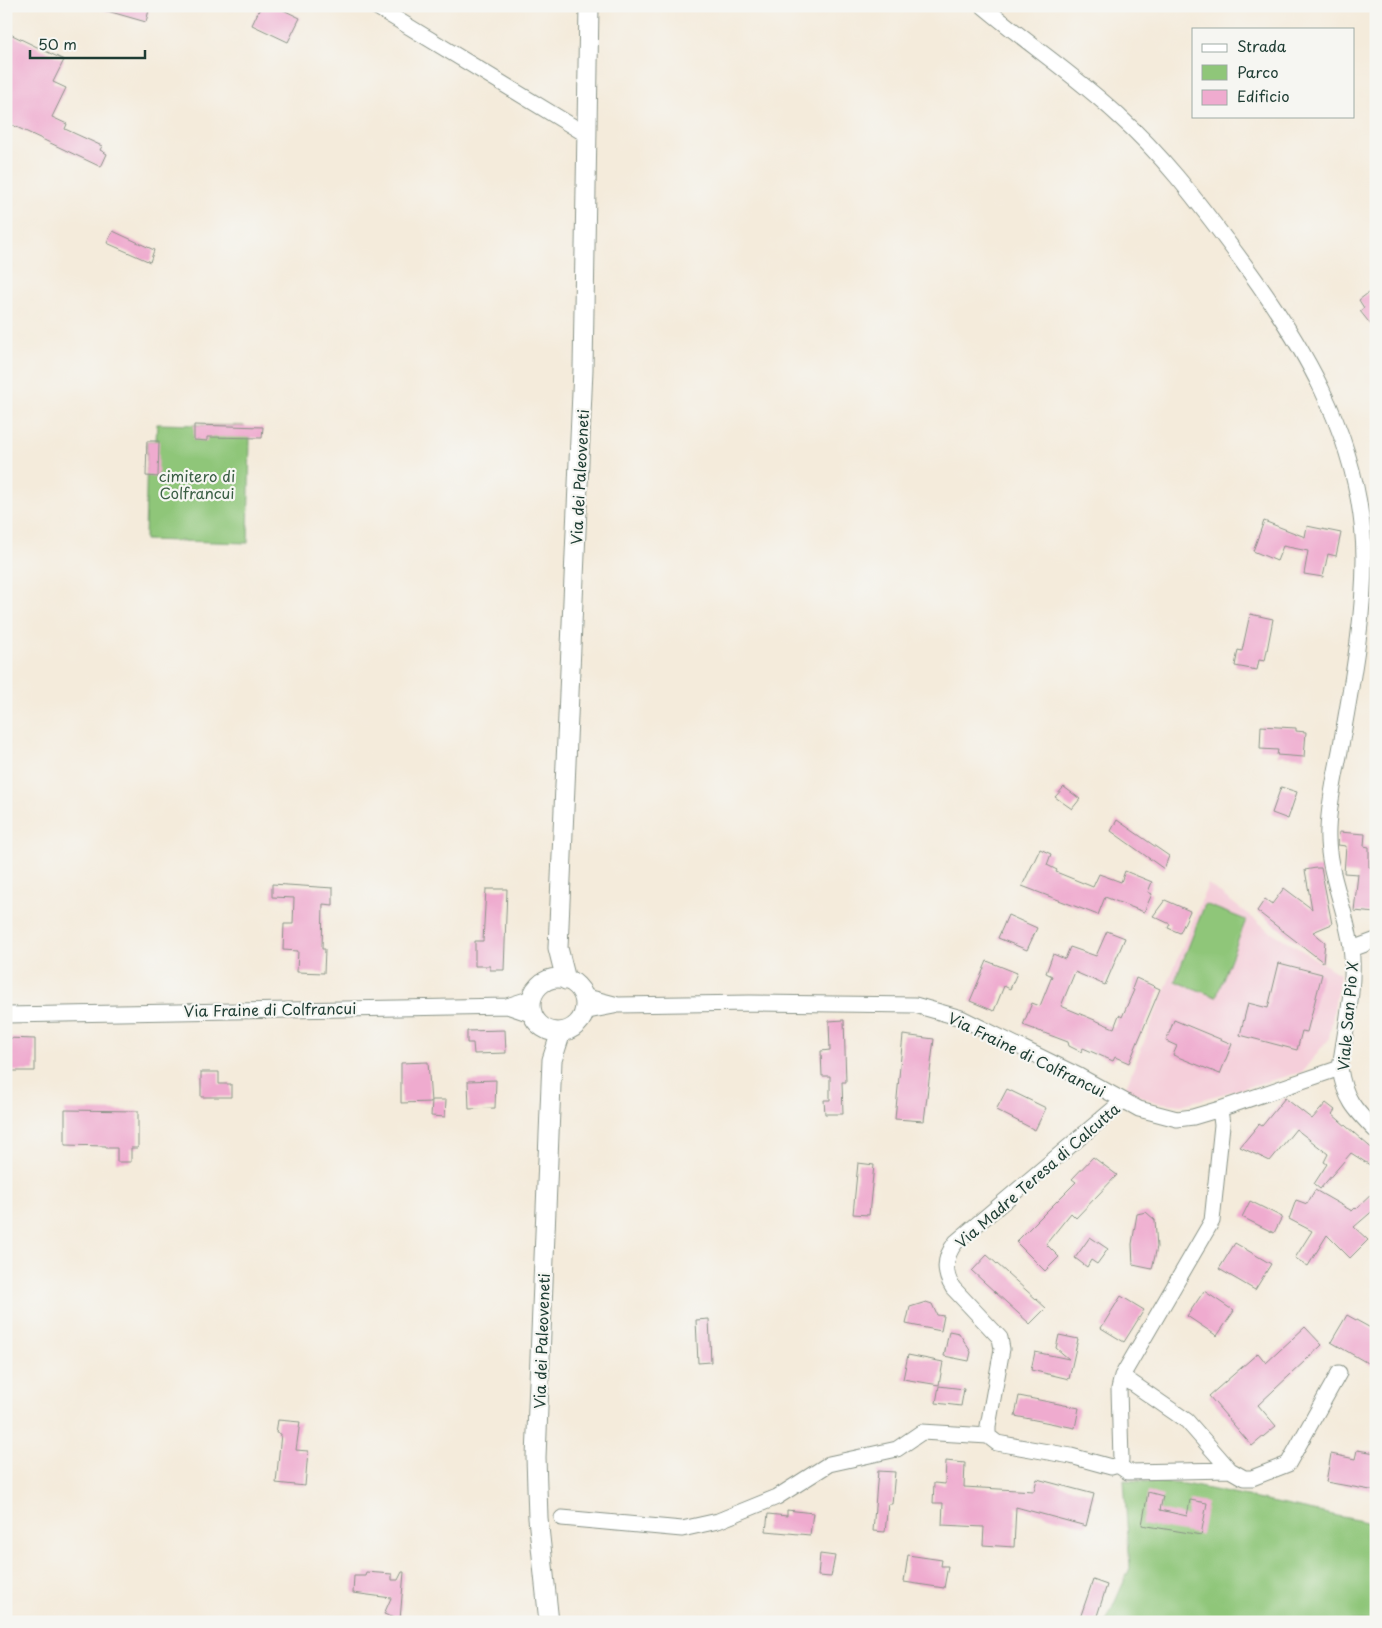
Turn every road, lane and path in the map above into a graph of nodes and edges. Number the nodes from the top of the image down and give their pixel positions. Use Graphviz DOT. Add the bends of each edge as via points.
graph roads {
  1 [pos="374,6"];
  2 [pos="589,6"];
  3 [pos="983,6"];
  4 [pos="587,134"];
  5 [pos="1376,940"];
  6 [pos="1352,949"];
  7 [pos="557,980"];
  8 [pos="583,1004"];
  9 [pos="6,1015"];
  10 [pos="542,1018"];
  11 [pos="1340,1068"];
  12 [pos="1123,1101"];
  13 [pos="1220,1109"];
  14 [pos="1376,1131"];
  15 [pos="1339,1373"];
  16 [pos="1122,1376"];
  17 [pos="988,1436"];
  18 [pos="1118,1465"];
  19 [pos="1230,1470"];
  20 [pos="562,1518"];
  21 [pos="549,1622"];
  1 -- 4 [label="street"];
  2 -- 4 [label="main road, Via dei Paleoveneti"];
  3 -- 6 [label="street, Viale San Pio X" via="1119,116 1176,174 1269,296 1328,399 1360,498 1364,554 1358,648 1328,830 1332,875"];
  4 -- 7 [label="main road, Via dei Paleoveneti" via="583,369"];
  5 -- 6 [label="street"];
  6 -- 11 [label="street, Viale San Pio X"];
  7 -- 8 [label="main road" via="573,983"];
  7 -- 10 [label="main road, Via dei Paleoveneti" via="542,984"];
  8 -- 10 [label="main road" via="575,1026"];
  8 -- 12 [label="street, Via Fraine di Colfrancui" via="915,1005 961,1018"];
  9 -- 10 [label="street, Via Fraine di Colfrancui" via="507,1006"];
  10 -- 21 [label="main road, Via dei Paleoveneti" via="552,1060 536,1457 538,1518"];
  11 -- 13 [label="street, Via Fraine di Colfrancui"];
  11 -- 14 [label="street, Viale San Pio X" via="1348,1099"];
  12 -- 13 [label="street, Via Fraine di Colfrancui" via="1177,1119"];
  12 -- 17 [label="street, Via Madre Teresa di Calcutta" via="948,1252 946,1271 953,1288 1000,1338 1002,1349"];
  13 -- 16 [label="street" via="1222,1125 1212,1222"];
  15 -- 19 [label="street" via="1288,1464 1252,1478 1244,1478"];
  16 -- 18 [label="street" via="1119,1389 1121,1460"];
  16 -- 19 [label="street" via="1187,1420"];
  17 -- 18 [label="street" via="997,1443 1071,1456 1111,1467"];
  17 -- 20 [label="street" via="922,1432 896,1449 829,1464 777,1498 718,1521 682,1529"];
  18 -- 19 [label="street" via="1128,1472"];
}
